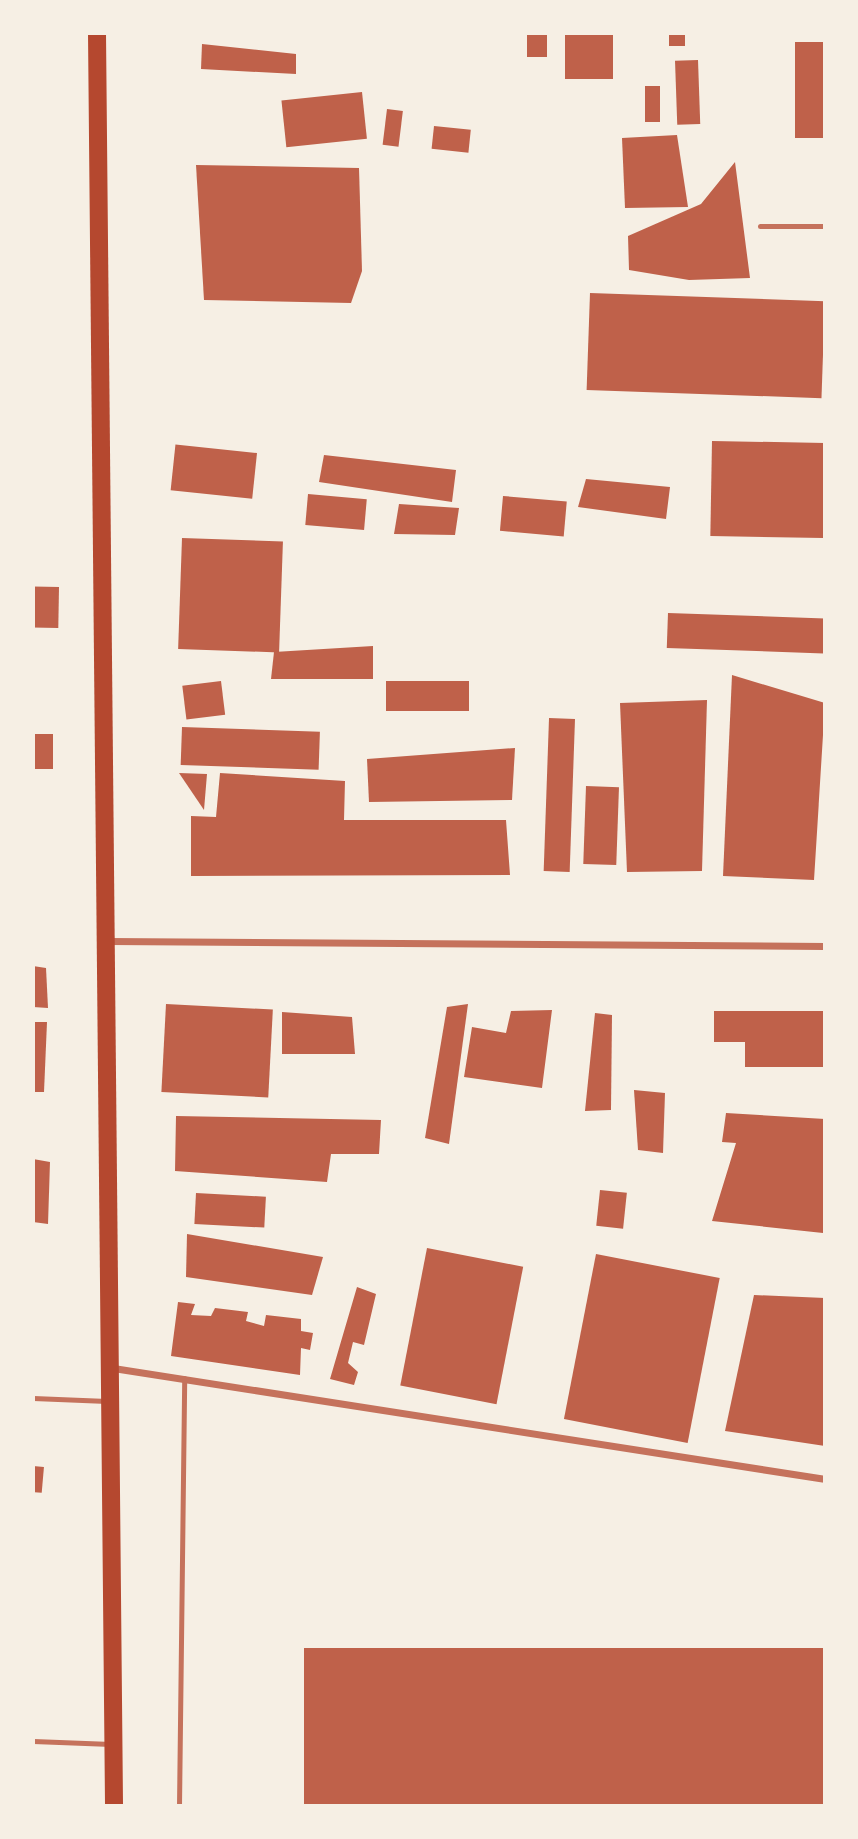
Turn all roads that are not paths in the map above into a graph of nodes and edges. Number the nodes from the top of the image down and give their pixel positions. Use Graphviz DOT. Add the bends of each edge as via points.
graph roads {
  1 [pos="97,33"];
  2 [pos="760,226"];
  3 [pos="825,226"];
  4 [pos="109,941"];
  5 [pos="825,946"];
  6 [pos="113,1368"];
  7 [pos="184,1378"];
  8 [pos="33,1398"];
  9 [pos="112,1402"];
  10 [pos="825,1479"];
  11 [pos="33,1741"];
  12 [pos="113,1744"];
  13 [pos="114,1806"];
  14 [pos="179,1806"];
  1 -- 4 [label="main road"];
  2 -- 3 [label="lane"];
  4 -- 5 [label="street"];
  4 -- 6 [label="main road"];
  6 -- 7 [label="street"];
  6 -- 9 [label="main road"];
  7 -- 10 [label="street"];
  7 -- 14 [label="lane"];
  8 -- 9 [label="lane"];
  9 -- 12 [label="main road"];
  11 -- 12 [label="lane"];
  12 -- 13 [label="main road"];
}
